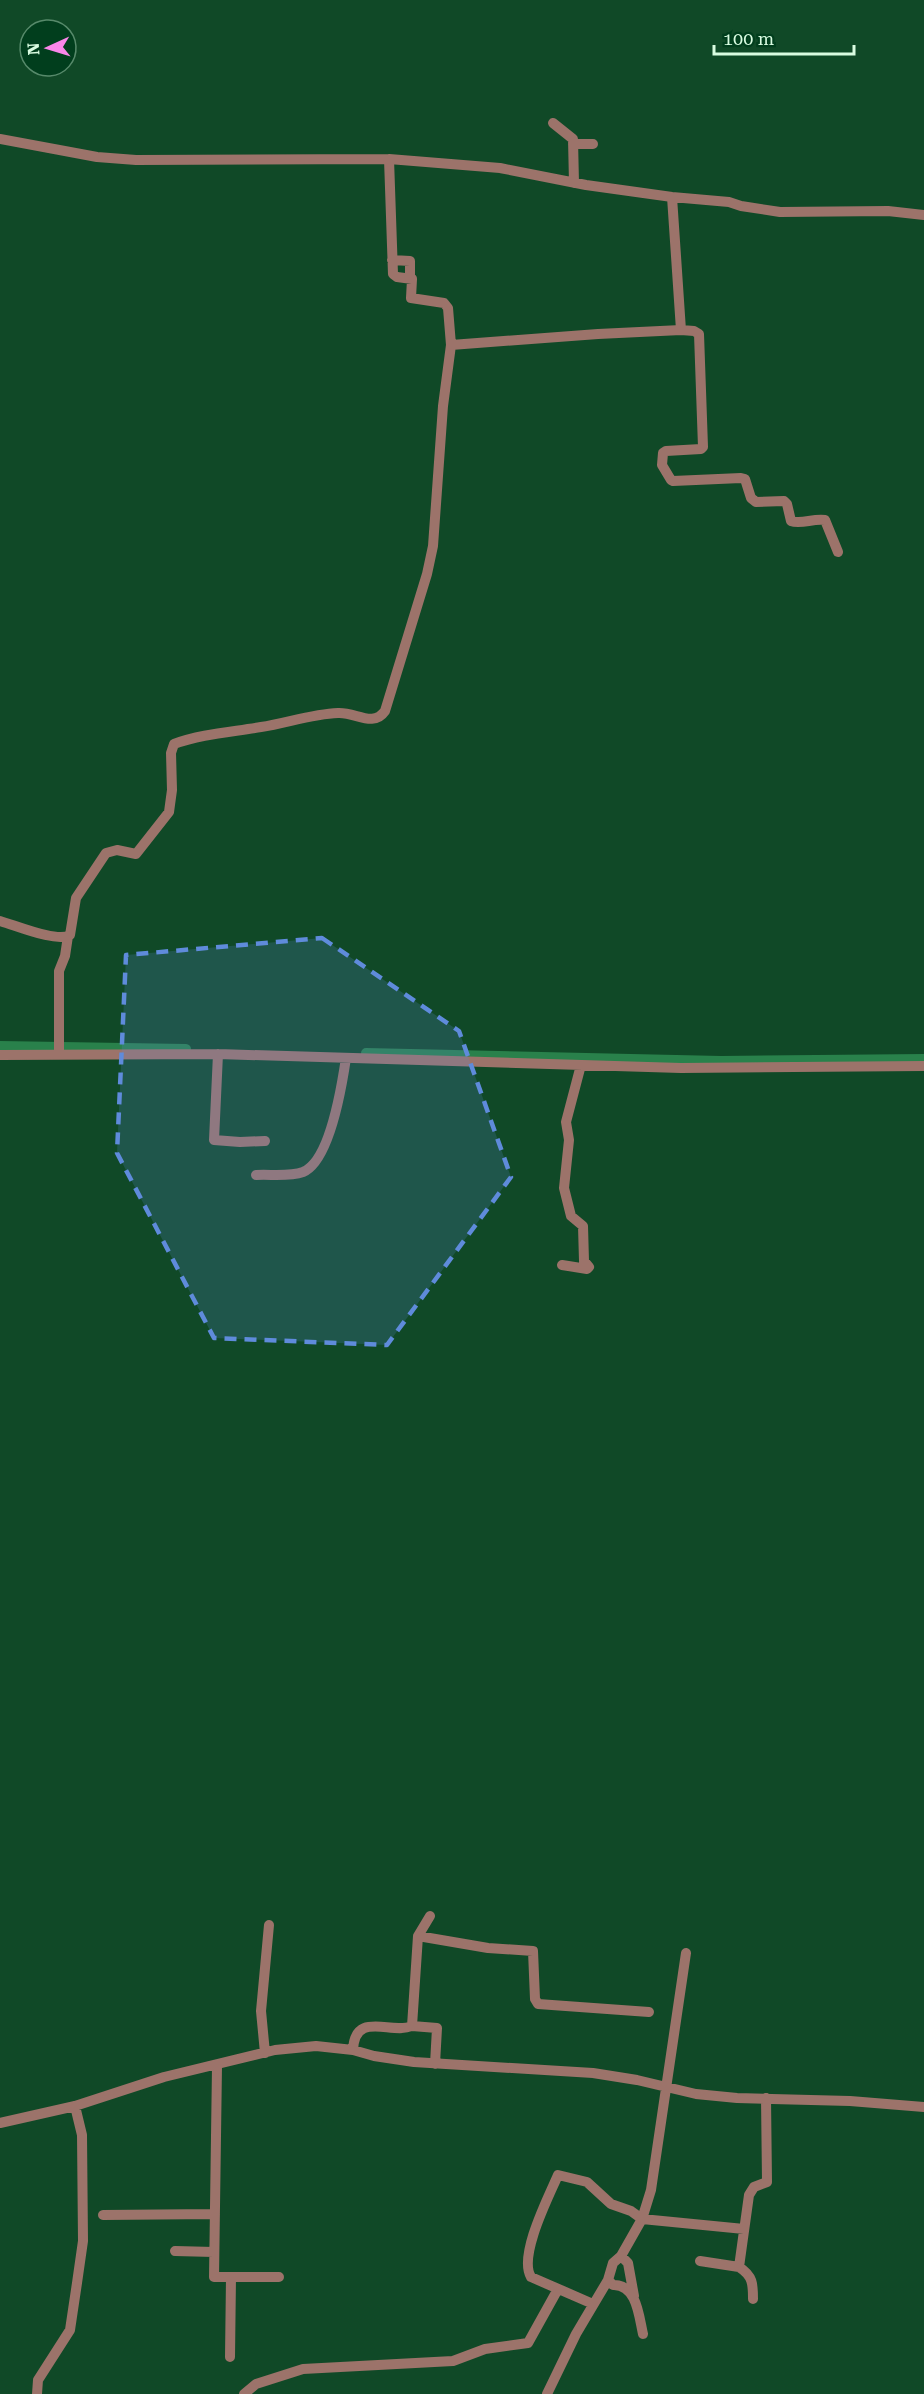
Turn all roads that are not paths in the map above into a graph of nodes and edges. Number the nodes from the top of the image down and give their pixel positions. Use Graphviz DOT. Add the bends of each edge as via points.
graph roads {
  1 [pos="553,123"];
  2 [pos="0,139"];
  3 [pos="573,144"];
  4 [pos="593,144"];
  5 [pos="389,159"];
  6 [pos="574,183"];
  7 [pos="672,197"];
  8 [pos="924,215"];
  9 [pos="392,260"];
  10 [pos="410,279"];
  11 [pos="681,330"];
  12 [pos="451,345"];
  13 [pos="838,552"];
  14 [pos="0,921"];
  15 [pos="68,936"];
  16 [pos="59,1049"];
  17 [pos="218,1054"];
  18 [pos="0,1055"];
  19 [pos="346,1058"];
  20 [pos="581,1065"];
  21 [pos="924,1066"];
  22 [pos="265,1141"];
  23 [pos="256,1175"];
  24 [pos="562,1265"];
  25 [pos="430,1916"];
  26 [pos="269,1925"];
  27 [pos="418,1936"];
  28 [pos="687,1953"];
  29 [pos="648,2012"];
  30 [pos="412,2026"];
  31 [pos="353,2050"];
  32 [pos="265,2053"];
  33 [pos="435,2064"];
  34 [pos="217,2066"];
  35 [pos="668,2088"];
  36 [pos="766,2098"];
  37 [pos="75,2106"];
  38 [pos="924,2107"];
  39 [pos="0,2124"];
  40 [pos="214,2214"];
  41 [pos="103,2215"];
  42 [pos="642,2219"];
  43 [pos="744,2229"];
  44 [pos="176,2251"];
  45 [pos="214,2252"];
  46 [pos="621,2256"];
  47 [pos="700,2260"];
  48 [pos="739,2267"];
  49 [pos="231,2277"];
  50 [pos="279,2277"];
  51 [pos="608,2280"];
  52 [pos="558,2289"];
  53 [pos="634,2296"];
  54 [pos="753,2299"];
  55 [pos="593,2304"];
  56 [pos="643,2334"];
  57 [pos="230,2357"];
  58 [pos="37,2394"];
  59 [pos="244,2394"];
  60 [pos="547,2394"];
  1 -- 3 [label="street" via="570,135"];
  2 -- 5 [label="street" via="136,160"];
  3 -- 4 [label="street"];
  3 -- 6 [label="street"];
  5 -- 6 [label="street" via="500,168"];
  5 -- 9 [label="street"];
  6 -- 7 [label="street"];
  7 -- 8 [label="street" via="780,212 888,211"];
  7 -- 11 [label="street"];
  9 -- 10 [label="street" via="394,276"];
  9 -- 10 [label="street" via="410,261"];
  10 -- 12 [label="street" via="411,298 444,303 448,308"];
  11 -- 12 [label="street"];
  11 -- 13 [label="street" via="699,334 703,447 663,453 662,465 671,480 745,479 756,502 784,501 791,521 825,520"];
  12 -- 15 [label="street" via="433,546 386,711 377,719 346,713 312,716 174,744 169,812 136,854 117,850 106,853 74,904"];
  14 -- 15 [label="street" via="55,937"];
  15 -- 16 [label="street" via="59,971"];
  16 -- 17 [label="street"];
  16 -- 18 [label="street"];
  17 -- 19 [label="street"];
  17 -- 22 [label="street" via="214,1140"];
  19 -- 20 [label="street"];
  19 -- 23 [label="street" via="323,1150 315,1161 304,1172"];
  20 -- 21 [label="street"];
  20 -- 24 [label="street" via="566,1122 569,1140 564,1188 571,1216 583,1226 584,1261 588,1267"];
  25 -- 27 [label="street"];
  26 -- 32 [label="street" via="261,2011"];
  27 -- 29 [label="street" via="533,1951 538,2004"];
  27 -- 30 [label="street"];
  28 -- 35 [label="street"];
  30 -- 31 [label="street" via="371,2026 356,2035"];
  30 -- 33 [label="street" via="437,2028"];
  31 -- 32 [label="street" via="316,2046"];
  31 -- 33 [label="street"];
  32 -- 34 [label="street"];
  33 -- 35 [label="street" via="593,2073"];
  34 -- 37 [label="street" via="164,2077"];
  34 -- 40 [label="street"];
  35 -- 36 [label="street"];
  35 -- 42 [label="street" via="651,2190"];
  36 -- 38 [label="street"];
  36 -- 43 [label="street" via="767,2182 754,2187 749,2194"];
  37 -- 39 [label="street"];
  37 -- 58 [label="street" via="82,2135 82,2241 77,2283 70,2330 38,2380"];
  40 -- 41 [label="street"];
  40 -- 45 [label="street"];
  42 -- 43 [label="street"];
  42 -- 46 [label="street"];
  42 -- 52 [label="street" via="611,2204 587,2182 558,2175 533,2235 527,2266 531,2277"];
  43 -- 48 [label="street"];
  44 -- 45 [label="street"];
  45 -- 49 [label="street" via="214,2277"];
  46 -- 51 [label="street" via="613,2263"];
  46 -- 53 [label="street" via="628,2263"];
  47 -- 48 [label="street"];
  48 -- 54 [label="street" via="753,2281"];
  49 -- 50 [label="street"];
  49 -- 57 [label="street"];
  51 -- 53 [label="street"];
  51 -- 55 [label="street"];
  52 -- 55 [label="street"];
  52 -- 59 [label="street" via="528,2343 485,2349 453,2361 303,2369 256,2385"];
  53 -- 56 [label="street"];
  55 -- 60 [label="street"];
}
